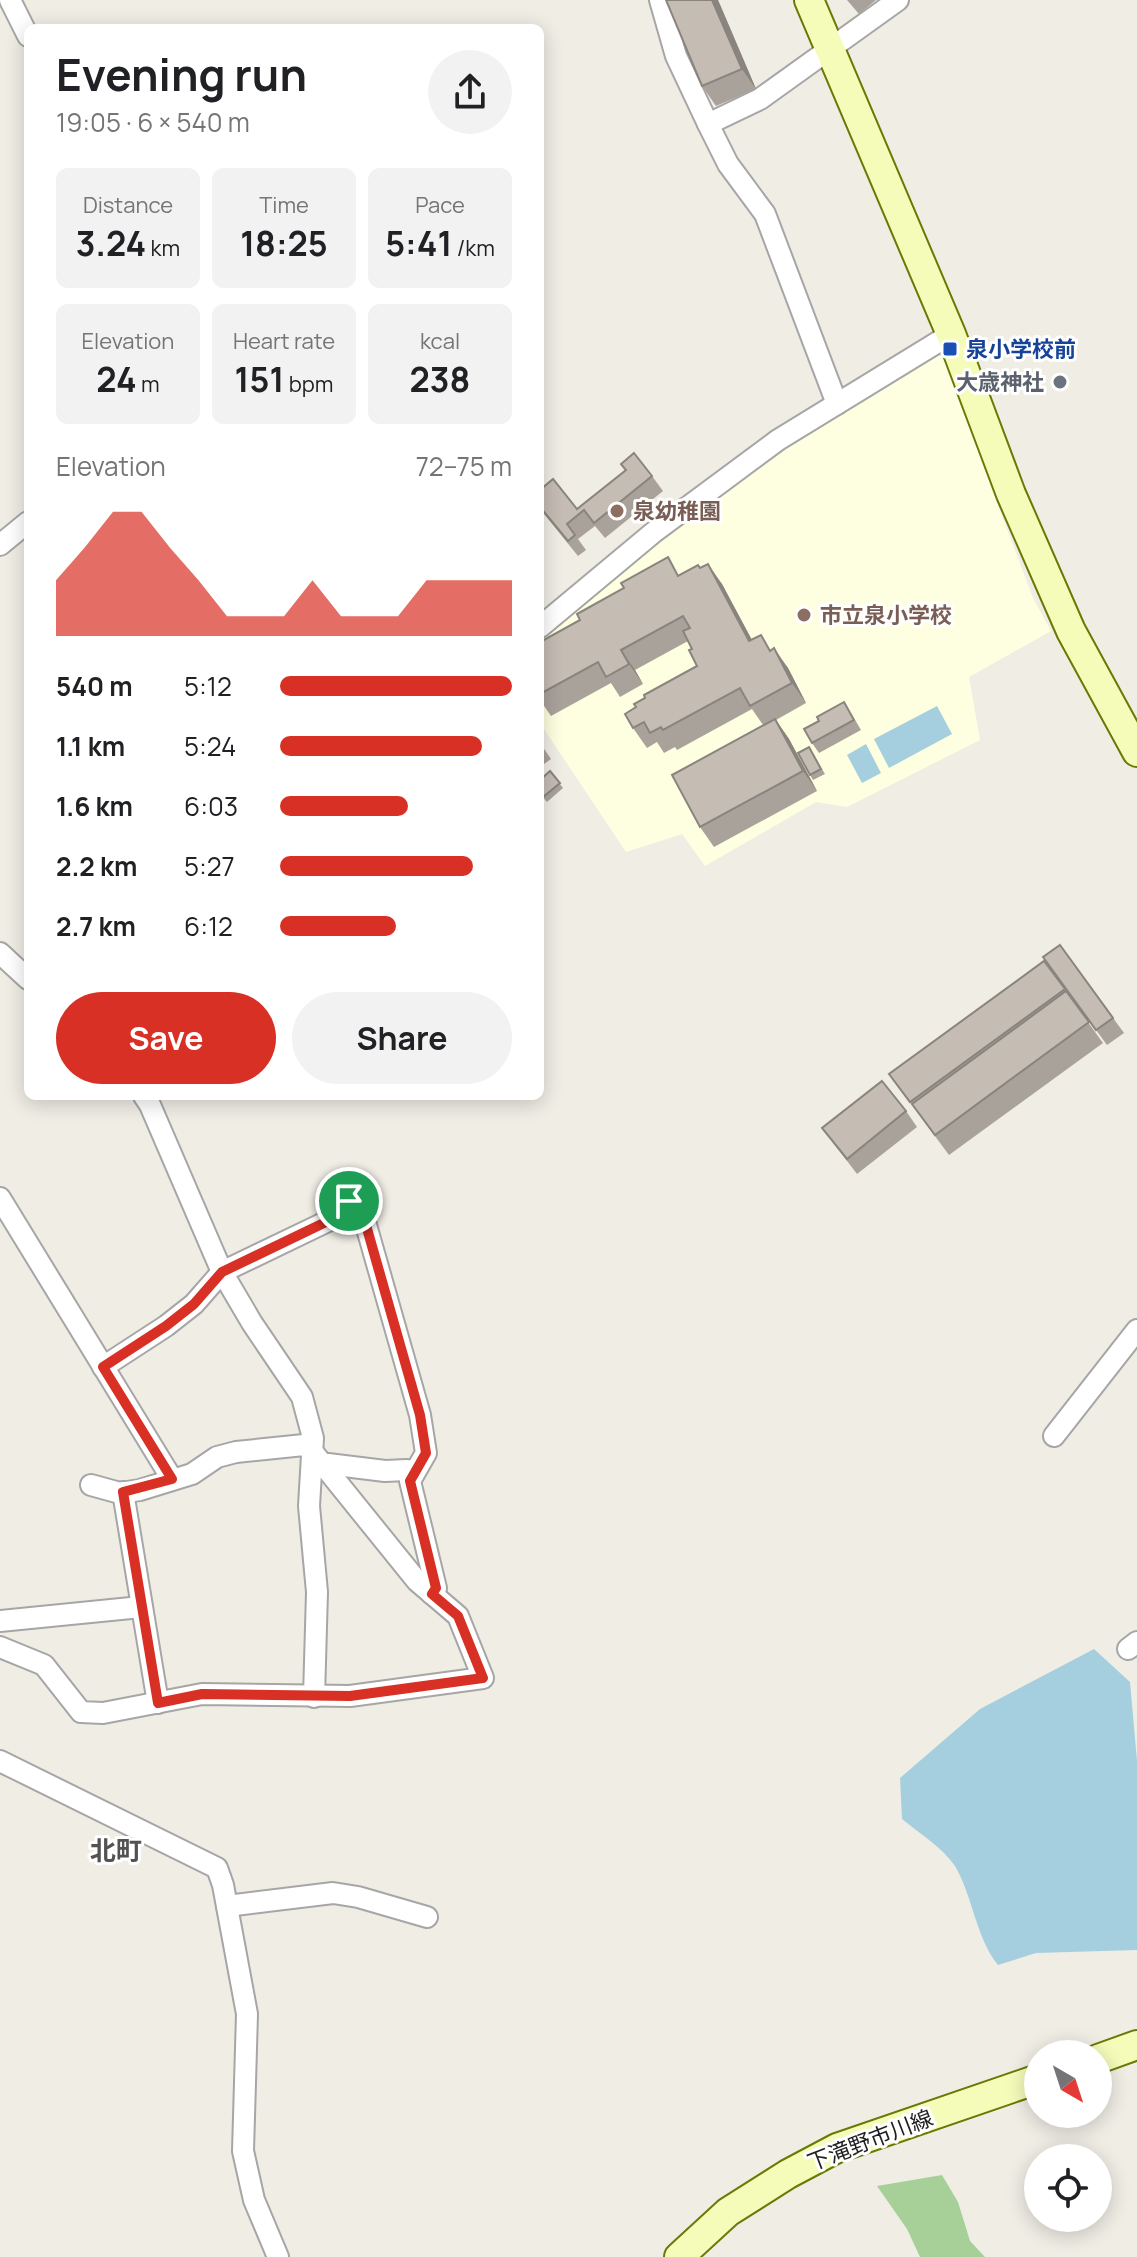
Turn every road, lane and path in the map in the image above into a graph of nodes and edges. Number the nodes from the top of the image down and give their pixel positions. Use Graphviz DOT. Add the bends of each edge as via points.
graph roads {
  1 [pos="10,0"];
  2 [pos="660,0"];
  3 [pos="809,0"];
  4 [pos="898,0"];
  5 [pos="24,28"];
  6 [pos="830,49"];
  7 [pos="708,124"];
  8 [pos="951,334"];
  9 [pos="837,404"];
  10 [pos="24,525"];
  11 [pos="0,545"];
  12 [pos="544,624"];
  13 [pos="1137,752"];
  14 [pos="0,953"];
  15 [pos="24,975"];
  16 [pos="147,1100"];
  17 [pos="0,1198"];
  18 [pos="222,1272"];
  19 [pos="1137,1330"];
  20 [pos="103,1367"];
  21 [pos="1054,1436"];
  22 [pos="318,1459"];
  23 [pos="414,1473"];
  24 [pos="172,1479"];
  25 [pos="91,1485"];
  26 [pos="123,1492"];
  27 [pos="432,1594"];
  28 [pos="141,1607"];
  29 [pos="0,1621"];
  30 [pos="0,1647"];
  31 [pos="314,1697"];
  32 [pos="158,1703"];
  33 [pos="0,1761"];
  34 [pos="227,1906"];
  35 [pos="427,1917"];
  36 [pos="1137,2045"];
  37 [pos="1112,2054"];
  38 [pos="1024,2084"];
  39 [pos="278,2257"];
  40 [pos="679,2257"];
  1 -- 5 [label="street"];
  2 -- 7 [label="street" via="676,56"];
  3 -- 6 [label="street"];
  4 -- 6 [label="street"];
  6 -- 7 [label="street" via="760,99"];
  6 -- 8 [label="street"];
  7 -- 9 [label="street" via="728,164 765,214"];
  8 -- 9 [label="street"];
  8 -- 13 [label="street" via="1011,494 1071,631"];
  9 -- 12 [label="street" via="778,440 654,532"];
  10 -- 11 [label="street"];
  14 -- 15 [label="street"];
  16 -- 18 [label="street"];
  17 -- 20 [label="street"];
  18 -- 20 [label="street" via="194,1304"];
  18 -- 22 [label="street" via="302,1397"];
  18 -- 23 [label="street" via="328,1221 349,1201 364,1218 420,1415 426,1453"];
  19 -- 21 [label="street"];
  20 -- 24 [label="street"];
  22 -- 23 [label="street"];
  22 -- 24 [label="street" via="304,1445 236,1452"];
  22 -- 27 [label="street"];
  22 -- 31 [label="street" via="309,1506 317,1592"];
  23 -- 27 [label="street" via="410,1481 436,1588"];
  24 -- 26 [label="street"];
  25 -- 26 [label="street"];
  26 -- 28 [label="street"];
  27 -- 31 [label="street" via="458,1616 483,1678"];
  28 -- 29 [label="street"];
  28 -- 32 [label="street"];
  30 -- 32 [label="street" via="44,1665 81,1712"];
  31 -- 32 [label="street" via="202,1694"];
  33 -- 34 [label="street" via="217,1868"];
  34 -- 35 [label="street" via="333,1893"];
  34 -- 39 [label="street" via="247,2014 243,2151 254,2200"];
  36 -- 37 [label="street"];
  38 -- 40 [label="street, 下滝野市川線" via="837,2148 728,2212"];
}
